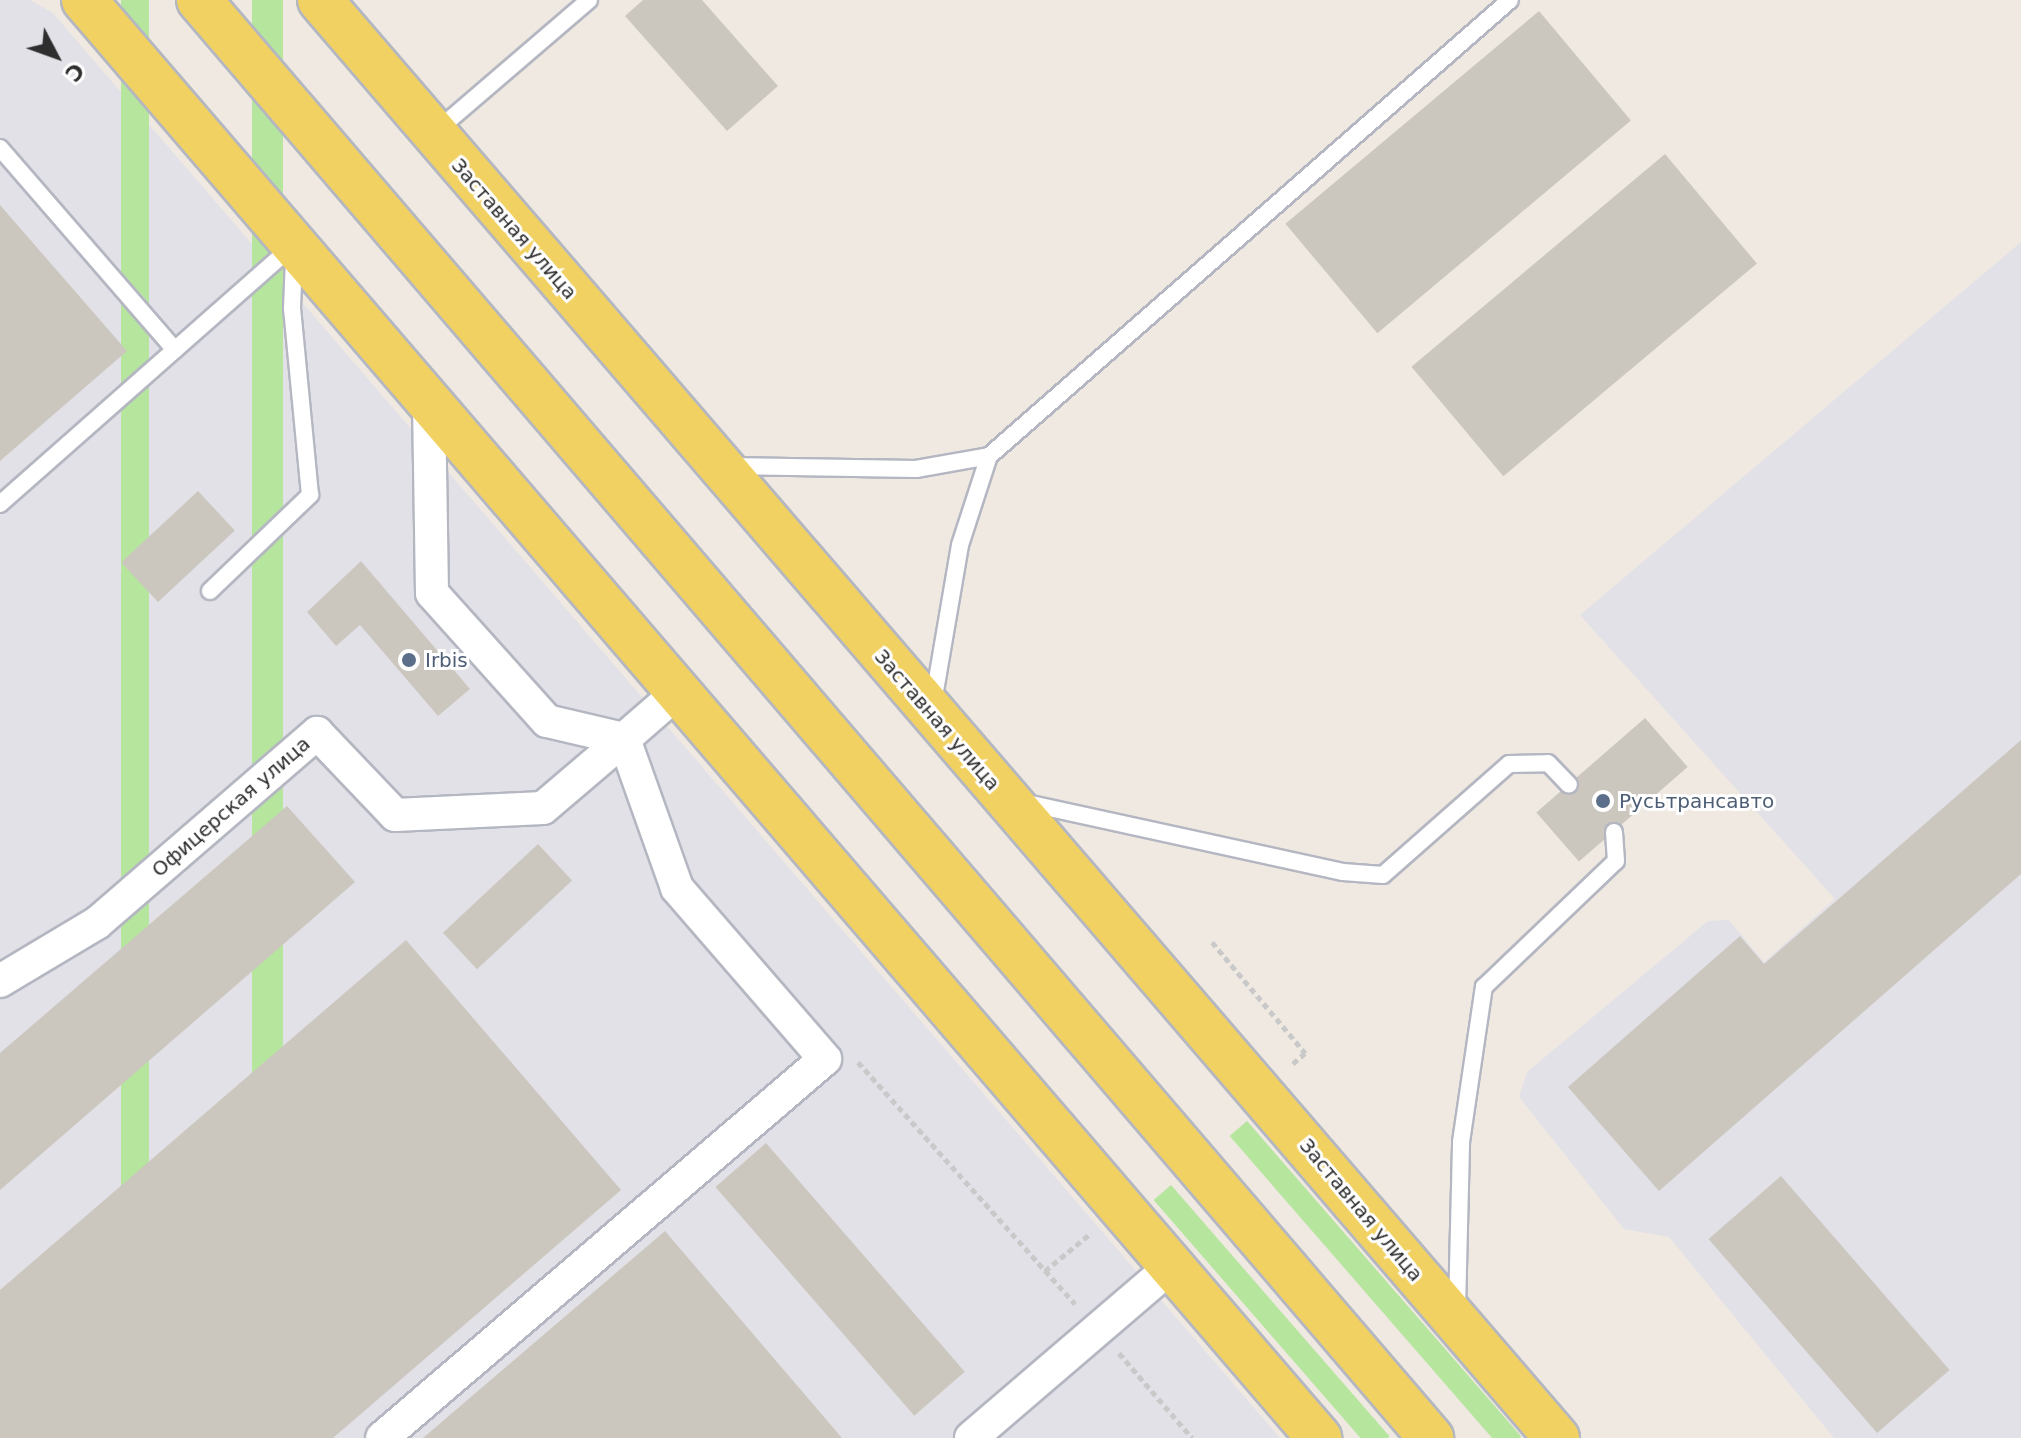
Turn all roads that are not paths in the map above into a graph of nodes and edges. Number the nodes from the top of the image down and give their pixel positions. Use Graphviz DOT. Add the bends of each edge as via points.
graph roads {
  1 [pos="84,0"];
  2 [pos="199,0"];
  3 [pos="320,0"];
  4 [pos="589,0"];
  5 [pos="1510,0"];
  6 [pos="433,134"];
  7 [pos="0,148"];
  8 [pos="295,245"];
  9 [pos="175,350"];
  10 [pos="429,402"];
  11 [pos="989,456"];
  12 [pos="718,466"];
  13 [pos="0,504"];
  14 [pos="210,591"];
  15 [pos="678,692"];
  16 [pos="931,713"];
  17 [pos="624,739"];
  18 [pos="1569,785"];
  19 [pos="1004,798"];
  20 [pos="1614,832"];
  21 [pos="0,981"];
  22 [pos="1172,1266"];
  23 [pos="1457,1323"];
  24 [pos="382,1438"];
  25 [pos="971,1438"];
  26 [pos="1319,1438"];
  27 [pos="1431,1438"];
  28 [pos="1557,1438"];
  1 -- 8 [label="main road"];
  2 -- 27 [label="main road"];
  3 -- 6 [label="main road, Заставная улица"];
  4 -- 6 [label="lane"];
  5 -- 11 [label="lane"];
  6 -- 12 [label="main road, Заставная улица"];
  7 -- 9 [label="lane"];
  8 -- 9 [label="lane"];
  8 -- 10 [label="main road"];
  8 -- 14 [label="lane" via="292,308 310,495"];
  9 -- 13 [label="lane"];
  10 -- 15 [label="main road"];
  10 -- 17 [label="street" via="432,593 547,721"];
  11 -- 12 [label="lane" via="916,469"];
  11 -- 16 [label="lane" via="960,545"];
  12 -- 16 [label="main road, Заставная улица"];
  15 -- 17 [label="street"];
  15 -- 22 [label="main road"];
  16 -- 19 [label="main road, Заставная улица"];
  17 -- 21 [label="street, Офицерская улица" via="543,808 395,815 317,733 97,923"];
  17 -- 24 [label="street" via="677,888 825,1059"];
  18 -- 19 [label="lane" via="1548,763 1509,764 1383,875 1343,872"];
  19 -- 23 [label="main road, Заставная улица"];
  20 -- 23 [label="lane" via="1616,861 1484,987 1461,1142"];
  22 -- 25 [label="street"];
  22 -- 26 [label="main road"];
  23 -- 28 [label="main road, Заставная улица"];
}
